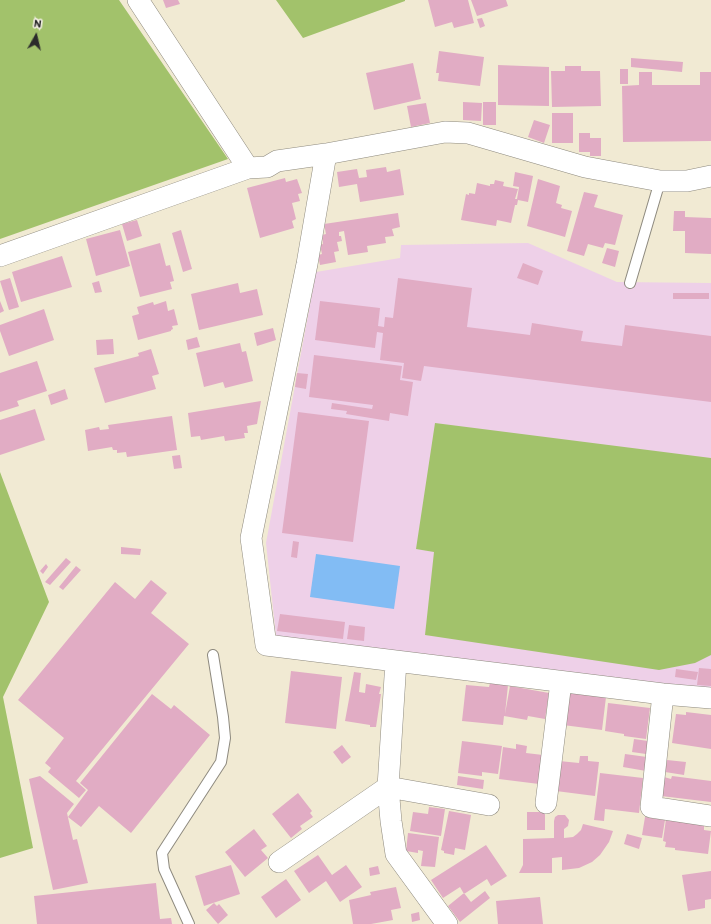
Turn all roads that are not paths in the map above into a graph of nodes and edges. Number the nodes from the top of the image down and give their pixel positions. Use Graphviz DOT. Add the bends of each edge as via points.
graph roads {
  1 [pos="138,0"];
  2 [pos="326,154"];
  3 [pos="248,168"];
  4 [pos="711,176"];
  5 [pos="660,181"];
  6 [pos="0,256"];
  7 [pos="630,283"];
  8 [pos="213,655"];
  9 [pos="396,661"];
  10 [pos="561,682"];
  11 [pos="663,694"];
  12 [pos="711,698"];
  13 [pos="388,787"];
  14 [pos="546,803"];
  15 [pos="489,805"];
  16 [pos="711,816"];
  17 [pos="279,862"];
  18 [pos="189,924"];
  19 [pos="447,924"];
  1 -- 3 [label="street"];
  2 -- 3 [label="street" via="277,161 267,167"];
  2 -- 5 [label="street" via="445,132 468,133 585,167"];
  2 -- 9 [label="street" via="307,264 251,538 266,645"];
  3 -- 6 [label="street"];
  4 -- 5 [label="street" via="687,181"];
  5 -- 7 [label="lane"];
  8 -- 18 [label="lane" via="225,738 221,762 162,853 164,869"];
  9 -- 10 [label="street"];
  9 -- 13 [label="street"];
  10 -- 11 [label="street"];
  10 -- 14 [label="street"];
  11 -- 12 [label="street"];
  11 -- 16 [label="street" via="651,807"];
  13 -- 15 [label="street"];
  13 -- 17 [label="street"];
  13 -- 19 [label="street" via="396,854"];
}
